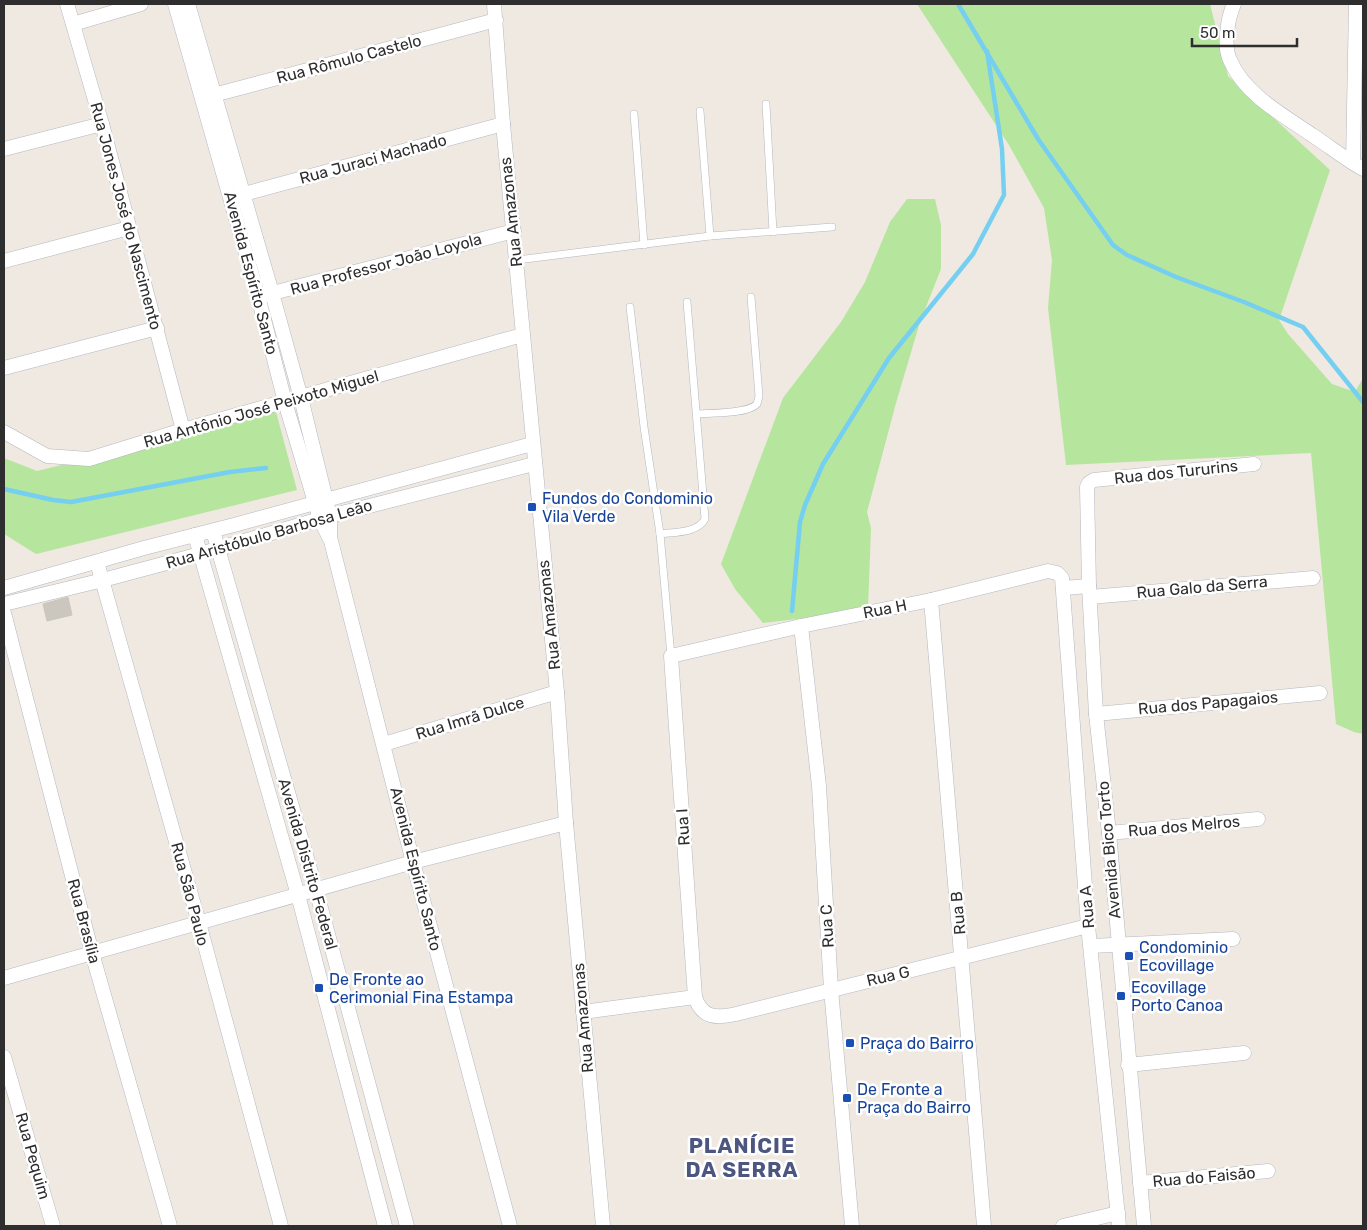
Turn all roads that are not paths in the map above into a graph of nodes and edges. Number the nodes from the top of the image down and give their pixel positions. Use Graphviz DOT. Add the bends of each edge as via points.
graph roads {
  1 [pos="67,4"];
  2 [pos="141,4"];
  3 [pos="175,4"];
  4 [pos="188,4"];
  5 [pos="494,4"];
  6 [pos="1356,4"];
  7 [pos="1233,7"];
  8 [pos="496,20"];
  9 [pos="73,24"];
  10 [pos="208,96"];
  11 [pos="766,104"];
  12 [pos="700,110"];
  13 [pos="634,114"];
  14 [pos="102,124"];
  15 [pos="503,124"];
  16 [pos="4,149"];
  17 [pos="1358,166"];
  18 [pos="244,194"];
  19 [pos="832,227"];
  20 [pos="129,228"];
  21 [pos="514,231"];
  22 [pos="773,232"];
  23 [pos="710,236"];
  24 [pos="644,245"];
  25 [pos="516,260"];
  26 [pos="4,261"];
  27 [pos="272,293"];
  28 [pos="258,296"];
  29 [pos="750,297"];
  30 [pos="687,302"];
  31 [pos="630,307"];
  32 [pos="156,328"];
  33 [pos="522,335"];
  34 [pos="4,368"];
  35 [pos="301,398"];
  36 [pos="285,402"];
  37 [pos="697,414"];
  38 [pos="183,430"];
  39 [pos="4,432"];
  40 [pos="532,444"];
  41 [pos="534,464"];
  42 [pos="1254,464"];
  43 [pos="1098,479"];
  44 [pos="320,501"];
  45 [pos="325,518"];
  46 [pos="213,530"];
  47 [pos="660,534"];
  48 [pos="195,535"];
  49 [pos="219,549"];
  50 [pos="200,554"];
  51 [pos="97,562"];
  52 [pos="1313,578"];
  53 [pos="103,580"];
  54 [pos="4,588"];
  55 [pos="1063,588"];
  56 [pos="1089,592"];
  57 [pos="931,600"];
  58 [pos="4,604"];
  59 [pos="4,613"];
  60 [pos="801,626"];
  61 [pos="671,656"];
  62 [pos="557,692"];
  63 [pos="1320,693"];
  64 [pos="1096,714"];
  65 [pos="384,744"];
  66 [pos="1258,819"];
  67 [pos="566,823"];
  68 [pos="1109,833"];
  69 [pos="413,862"];
  70 [pos="316,890"];
  71 [pos="298,895"];
  72 [pos="199,923"];
  73 [pos="1088,926"];
  74 [pos="1233,939"];
  75 [pos="1118,944"];
  76 [pos="1091,946"];
  77 [pos="92,953"];
  78 [pos="962,958"];
  79 [pos="4,978"];
  80 [pos="831,989"];
  81 [pos="695,997"];
  82 [pos="583,1012"];
  83 [pos="1244,1054"];
  84 [pos="4,1057"];
  85 [pos="1128,1065"];
  86 [pos="1268,1171"];
  87 [pos="1140,1183"];
  88 [pos="1118,1220"];
  89 [pos="53,1226"];
  90 [pos="170,1226"];
  91 [pos="281,1226"];
  92 [pos="385,1226"];
  93 [pos="407,1226"];
  94 [pos="510,1226"];
  95 [pos="603,1226"];
  96 [pos="852,1226"];
  97 [pos="984,1226"];
  98 [pos="1063,1226"];
  99 [pos="1144,1226"];
  1 -- 9 [label="street, Rua Jones José do Nascimento"];
  2 -- 9 [label="street"];
  3 -- 10 [label="street, Avenida Espírito Santo"];
  4 -- 10 [label="street, Avenida Espírito Santo"];
  5 -- 8 [label="street, Rua Amazonas"];
  6 -- 17 [label="street"];
  7 -- 17 [label="street" via="1227,34 1229,59 1238,75 1268,104"];
  8 -- 10 [label="street, Rua Rômulo Castelo"];
  8 -- 15 [label="street, Rua Amazonas"];
  9 -- 14 [label="street, Rua Jones José do Nascimento"];
  10 -- 18 [label="street, Avenida Espírito Santo"];
  10 -- 28 [label="street, Avenida Espírito Santo"];
  11 -- 22 [label="lane"];
  12 -- 23 [label="lane"];
  13 -- 24 [label="lane"];
  14 -- 16 [label="street"];
  14 -- 20 [label="street, Rua Jones José do Nascimento"];
  15 -- 18 [label="street, Rua Juraci Machado"];
  15 -- 21 [label="street, Rua Amazonas"];
  18 -- 27 [label="street, Avenida Espírito Santo"];
  19 -- 22 [label="lane"];
  20 -- 26 [label="street"];
  20 -- 32 [label="street, Rua Jones José do Nascimento"];
  21 -- 25 [label="street, Rua Amazonas"];
  21 -- 27 [label="street, Rua Professor João Loyola"];
  22 -- 23 [label="lane"];
  23 -- 24 [label="lane"];
  24 -- 25 [label="lane"];
  25 -- 33 [label="street, Rua Amazonas"];
  27 -- 28 [label="street, Rua Professor João Loyola"];
  27 -- 35 [label="street, Avenida Espírito Santo"];
  28 -- 36 [label="street, Avenida Espírito Santo"];
  29 -- 37 [label="lane" via="759,396 757,404 752,408 728,412"];
  30 -- 37 [label="lane"];
  31 -- 47 [label="lane"];
  32 -- 34 [label="street"];
  32 -- 38 [label="street, Rua Jones José do Nascimento"];
  33 -- 35 [label="street, Rua Antônio José Peixoto Miguel"];
  33 -- 40 [label="street, Rua Amazonas"];
  35 -- 36 [label="street, Rua Antônio José Peixoto Miguel"];
  35 -- 44 [label="street, Avenida Espírito Santo"];
  36 -- 38 [label="street, Rua Antônio José Peixoto Miguel"];
  36 -- 44 [label="street, Avenida Espírito Santo"];
  37 -- 47 [label="lane" via="705,519 695,529"];
  38 -- 39 [label="street, Rua Antônio José Peixoto Miguel" via="88,459 46,456"];
  40 -- 41 [label="street, Rua Amazonas"];
  40 -- 44 [label="street"];
  41 -- 45 [label="street, Rua Aristóbulo Barbosa Leão"];
  41 -- 62 [label="street, Rua Amazonas"];
  42 -- 43 [label="street, Rua dos Tururins"];
  43 -- 56 [label="street, Avenida Bico Torto" via="1087,487"];
  44 -- 45 [label="street, Avenida Espírito Santo"];
  44 -- 46 [label="street"];
  45 -- 49 [label="street, Rua Aristóbulo Barbosa Leão"];
  45 -- 65 [label="street, Avenida Espírito Santo"];
  46 -- 48 [label="street"];
  46 -- 49 [label="street, Avenida Distrito Federal"];
  47 -- 61 [label="lane"];
  48 -- 50 [label="street, Avenida Distrito Federal"];
  48 -- 51 [label="street"];
  49 -- 50 [label="street, Rua Aristóbulo Barbosa Leão"];
  49 -- 70 [label="street, Avenida Distrito Federal"];
  50 -- 53 [label="street, Rua Aristóbulo Barbosa Leão"];
  50 -- 71 [label="street, Avenida Distrito Federal"];
  51 -- 53 [label="street, Rua São Paulo"];
  51 -- 54 [label="street"];
  52 -- 56 [label="street, Rua Galo da Serra"];
  53 -- 58 [label="street, Rua Aristóbulo Barbosa Leão"];
  53 -- 72 [label="street, Rua São Paulo"];
  55 -- 56 [label="street"];
  55 -- 57 [label="street, Rua H" via="1059,575 1048,571"];
  55 -- 73 [label="street, Rua A"];
  56 -- 64 [label="street, Avenida Bico Torto"];
  57 -- 60 [label="street, Rua H"];
  57 -- 78 [label="street, Rua B"];
  59 -- 77 [label="street, Rua Brasília"];
  60 -- 61 [label="street, Rua H"];
  60 -- 80 [label="street, Rua C" via="819,786"];
  61 -- 81 [label="street, Rua I"];
  62 -- 65 [label="street, Rua Imrã Dulce"];
  62 -- 67 [label="street, Rua Amazonas"];
  63 -- 64 [label="street, Rua dos Papagaios"];
  64 -- 68 [label="street, Avenida Bico Torto"];
  65 -- 69 [label="street, Avenida Espírito Santo"];
  66 -- 68 [label="street, Rua dos Melros"];
  67 -- 69 [label="street"];
  67 -- 82 [label="street, Rua Amazonas"];
  68 -- 75 [label="street, Avenida Bico Torto"];
  69 -- 70 [label="street"];
  69 -- 94 [label="street, Avenida Espírito Santo"];
  70 -- 71 [label="street"];
  70 -- 93 [label="street, Avenida Distrito Federal"];
  71 -- 72 [label="street"];
  71 -- 92 [label="street, Avenida Distrito Federal"];
  72 -- 77 [label="street"];
  72 -- 91 [label="street, Rua São Paulo"];
  73 -- 76 [label="street, Rua A"];
  73 -- 78 [label="street, Rua G"];
  74 -- 75 [label="street"];
  75 -- 76 [label="street"];
  75 -- 85 [label="street, Avenida Bico Torto"];
  76 -- 88 [label="street, Rua A"];
  77 -- 79 [label="street"];
  77 -- 90 [label="street, Rua Brasília"];
  78 -- 80 [label="street, Rua G"];
  78 -- 97 [label="street, Rua B"];
  80 -- 81 [label="street, Rua G" via="719,1016 705,1013"];
  80 -- 96 [label="street, Rua C"];
  81 -- 82 [label="street"];
  82 -- 95 [label="street, Rua Amazonas"];
  83 -- 85 [label="street"];
  84 -- 89 [label="street, Rua Pequim"];
  85 -- 87 [label="street, Avenida Bico Torto"];
  86 -- 87 [label="street, Rua do Faisão"];
  87 -- 99 [label="street, Avenida Bico Torto"];
  88 -- 98 [label="street"];
}
